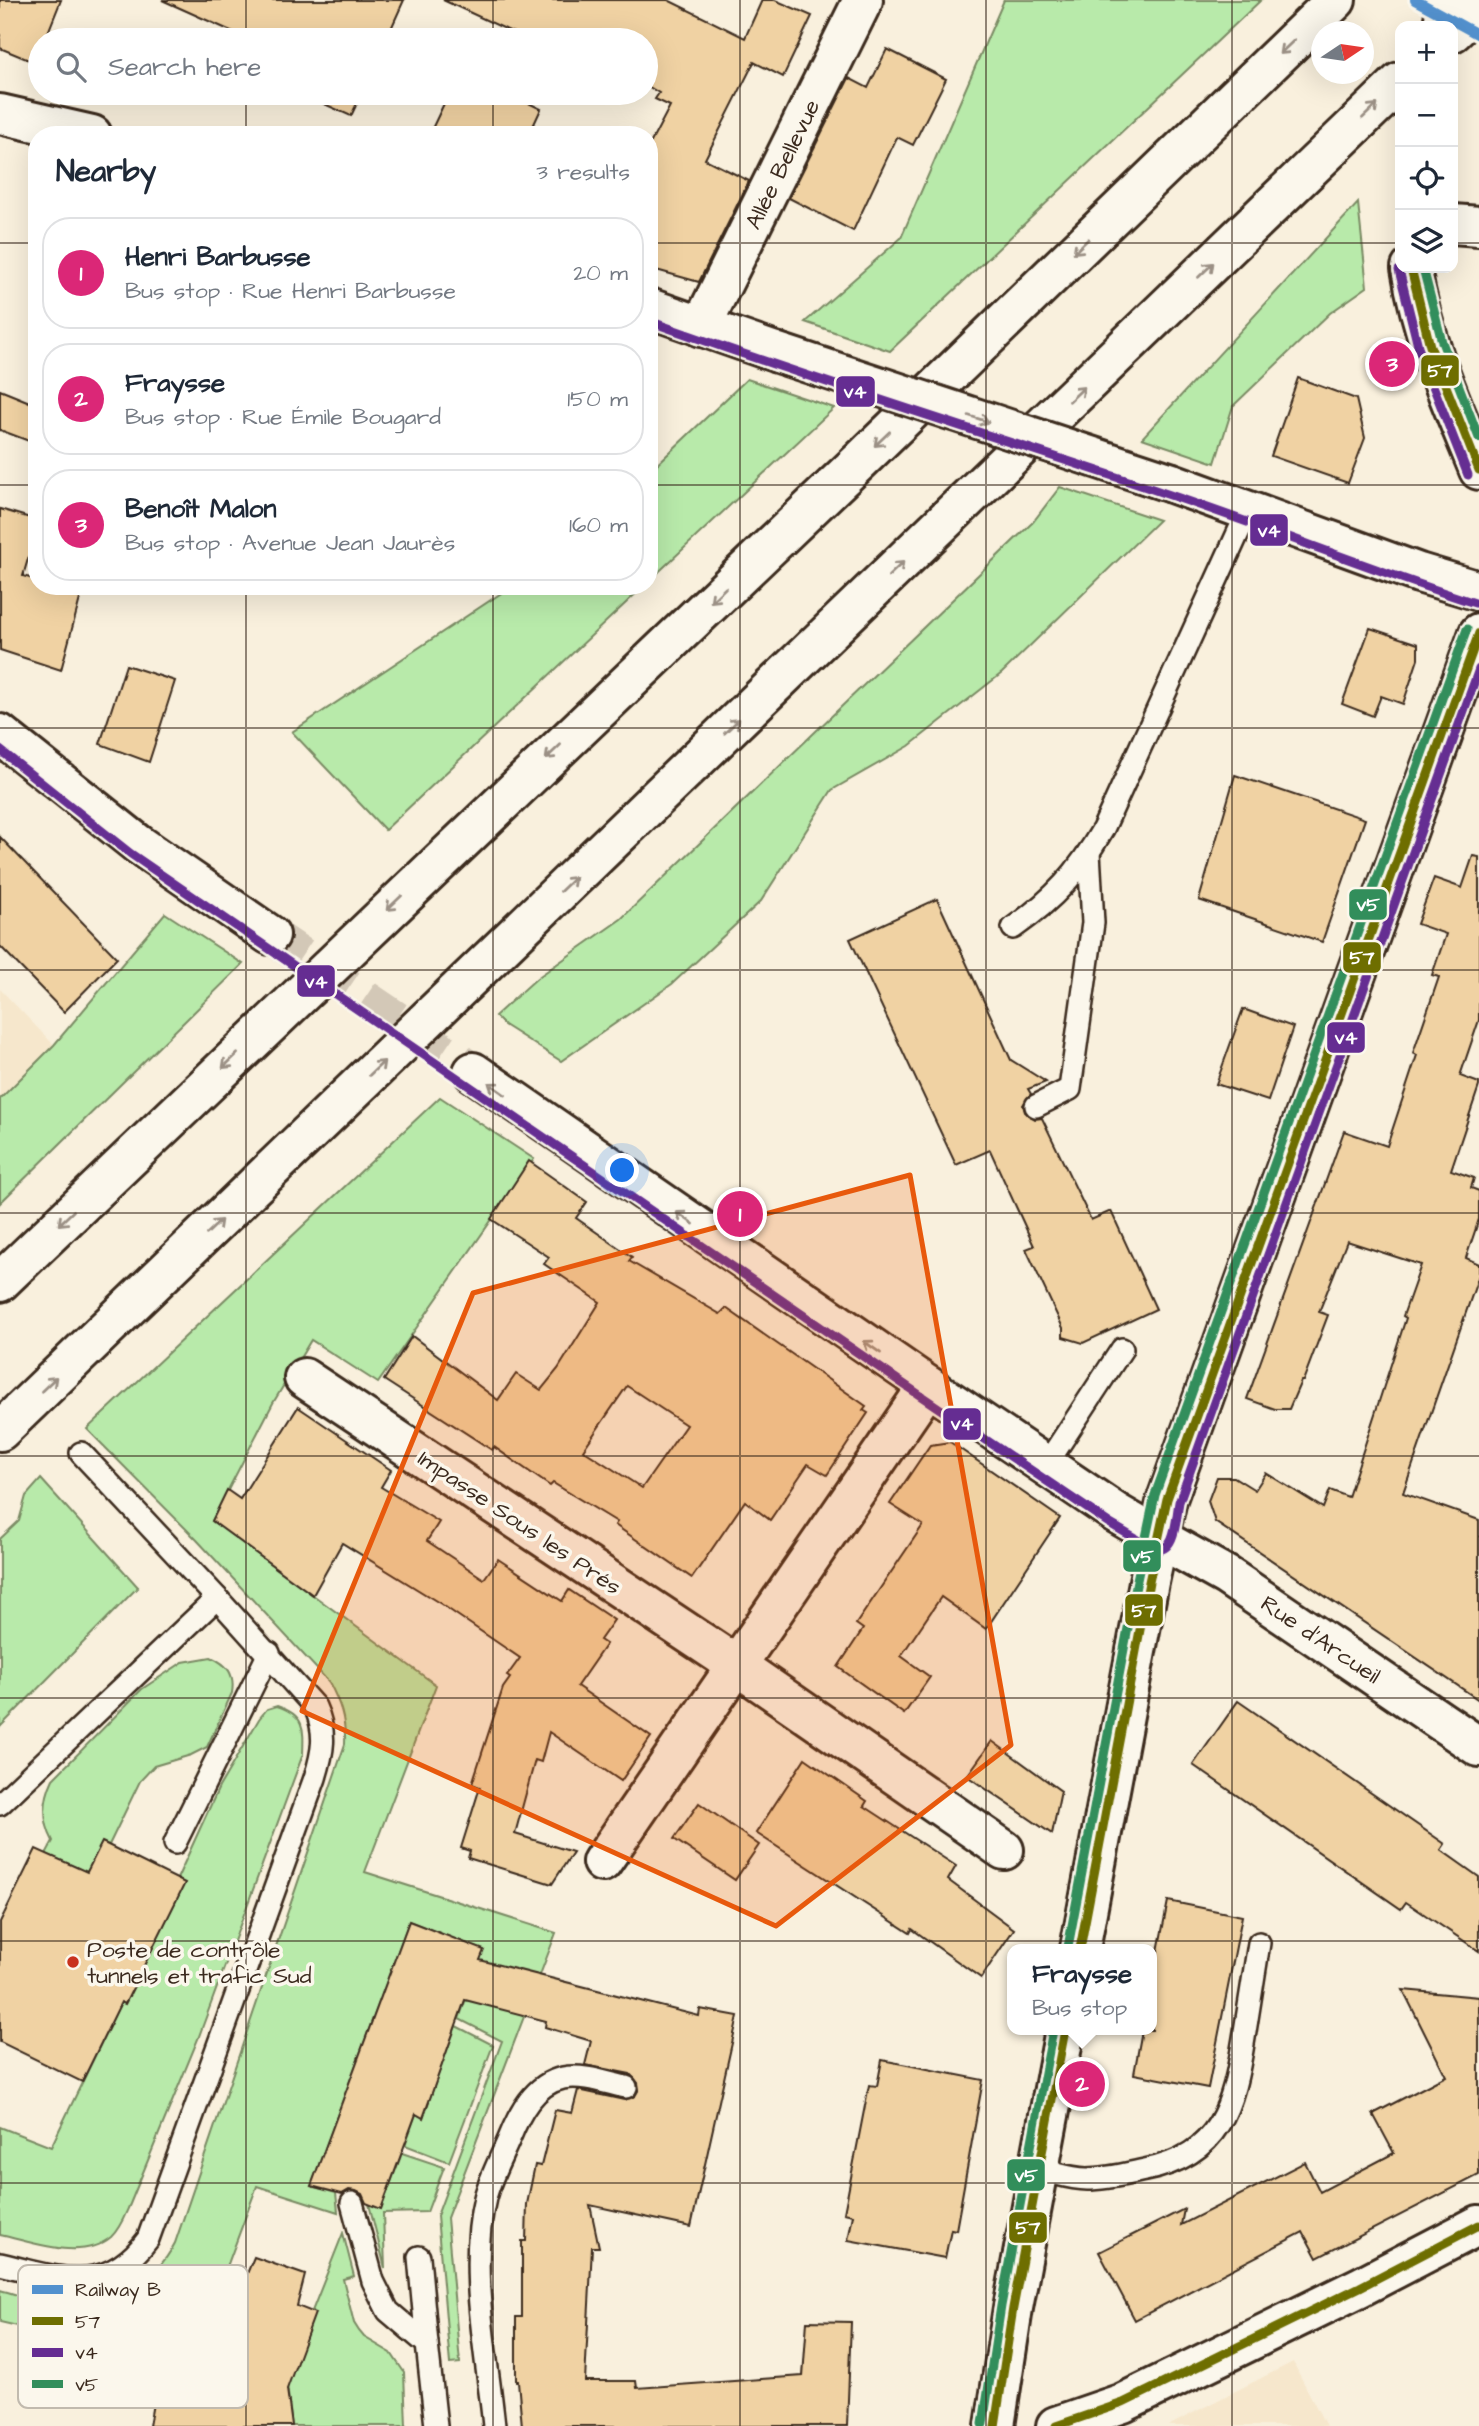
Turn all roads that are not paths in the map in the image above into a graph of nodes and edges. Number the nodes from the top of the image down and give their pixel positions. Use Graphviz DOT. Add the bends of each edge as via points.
graph roads {
  1 [pos="863,0"];
  2 [pos="1336,0"];
  3 [pos="1421,0"];
  4 [pos="1447,0"];
  5 [pos="1479,7"];
  6 [pos="1419,21"];
  7 [pos="1444,21"];
  8 [pos="1458,27"];
  9 [pos="1398,84"];
  10 [pos="0,114"];
  11 [pos="53,126"];
  12 [pos="1458,224"];
  13 [pos="1479,226"];
  14 [pos="1412,273"];
  15 [pos="658,311"];
  16 [pos="701,327"];
  17 [pos="1479,470"];
  18 [pos="1248,511"];
  19 [pos="1479,591"];
  20 [pos="1479,633"];
  21 [pos="0,734"];
  22 [pos="1089,852"];
  23 [pos="1013,928"];
  24 [pos="270,935"];
  25 [pos="473,1072"];
  26 [pos="1036,1106"];
  27 [pos="0,1283"];
  28 [pos="1122,1349"];
  29 [pos="304,1378"];
  30 [pos="928,1386"];
  31 [pos="0,1431"];
  32 [pos="81,1453"];
  33 [pos="1046,1465"];
  34 [pos="1159,1538"];
  35 [pos="217,1598"];
  36 [pos="269,1653"];
  37 [pos="736,1665"];
  38 [pos="1479,1746"];
  39 [pos="0,1804"];
  40 [pos="175,1843"];
  41 [pos="1004,1850"];
  42 [pos="602,1861"];
  43 [pos="1259,1943"];
  44 [pos="1081,1944"];
  45 [pos="1064,2035"];
  46 [pos="626,2087"];
  47 [pos="1040,2170"];
  48 [pos="352,2203"];
  49 [pos="1479,2225"];
  50 [pos="419,2257"];
  51 [pos="0,2264"];
  52 [pos="123,2265"];
  53 [pos="18,2268"];
  54 [pos="427,2344"];
  55 [pos="436,2426"];
  56 [pos="494,2426"];
  57 [pos="995,2426"];
  58 [pos="1056,2426"];
  1 -- 16 [label="main road, Allée Bellevue"];
  2 -- 27 [label="main road, one-way"];
  3 -- 6 [label="main road"];
  4 -- 7 [label="main road"];
  5 -- 8 [label="main road"];
  31 -- 9 [label="main road, one-way"];
  10 -- 11 [label="main road"];
  12 -- 13 [label="main road"];
  14 -- 17 [label="main road" via="1432,354"];
  15 -- 16 [label="main road"];
  16 -- 18 [label="main road, one-way, bridge"];
  18 -- 19 [label="main road"];
  18 -- 22 [label="lane"];
  20 -- 34 [label="main road" via="1172,1486"];
  21 -- 24 [label="main road" via="138,844"];
  22 -- 23 [label="lane" via="1056,894"];
  22 -- 26 [label="lane" via="1093,923 1070,1089"];
  30 -- 25 [label="main road, Rue d'Arcueil, one-way"];
  28 -- 33 [label="lane"];
  29 -- 37 [label="main road, Impasse Sous les Prés"];
  30 -- 33 [label="main road, Rue d'Arcueil"];
  30 -- 37 [label="main road"];
  32 -- 35 [label="lane"];
  33 -- 34 [label="main road, Rue d'Arcueil"];
  34 -- 38 [label="main road, Rue d'Arcueil" via="1227,1576"];
  34 -- 44 [label="main road"];
  35 -- 36 [label="lane"];
  35 -- 39 [label="lane"];
  36 -- 40 [label="lane"];
  36 -- 52 [label="lane" via="315,1707 322,1721 323,1752 148,2239"];
  37 -- 41 [label="main road, Impasse Sous les Prés"];
  37 -- 42 [label="main road"];
  43 -- 47 [label="lane" via="1239,2067 1230,2104 1216,2131 1200,2147 1166,2166 1084,2179"];
  45 -- 47 [label="main road"];
  46 -- 56 [label="lane" via="578,2077 544,2086 516,2121 486,2197 478,2240 479,2279"];
  47 -- 57 [label="main road"];
  48 -- 54 [label="lane" via="373,2281 388,2311"];
  49 -- 58 [label="main road" via="1123,2403"];
  50 -- 54 [label="lane"];
  51 -- 53 [label="lane"];
  54 -- 55 [label="lane"];
}
